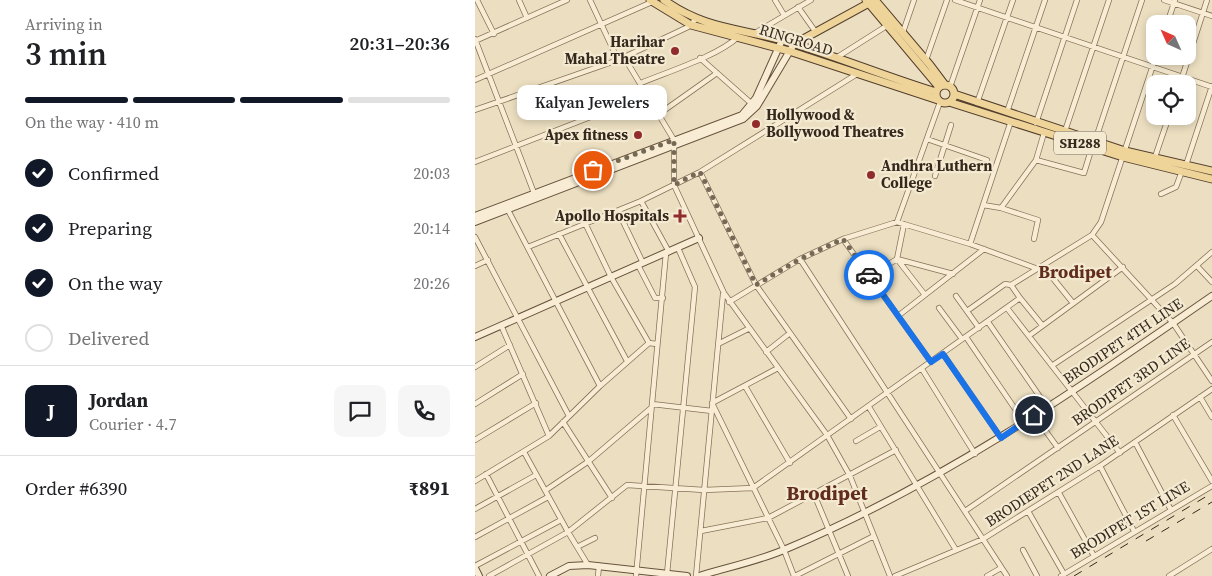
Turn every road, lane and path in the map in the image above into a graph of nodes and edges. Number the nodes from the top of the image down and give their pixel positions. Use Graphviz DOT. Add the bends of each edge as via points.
graph roads {
  1 [pos="477,0"];
  2 [pos="519,0"];
  3 [pos="567,0"];
  4 [pos="591,0"];
  5 [pos="664,0"];
  6 [pos="775,0"];
  7 [pos="811,0"];
  8 [pos="914,0"];
  9 [pos="947,0"];
  10 [pos="955,0"];
  11 [pos="980,0"];
  12 [pos="1013,0"];
  13 [pos="1045,0"];
  14 [pos="1077,0"];
  15 [pos="1109,0"];
  16 [pos="1142,0"];
  17 [pos="1164,0"];
  18 [pos="1207,0"];
  19 [pos="651,1"];
  20 [pos="870,1"];
  21 [pos="1174,2"];
  22 [pos="798,7"];
  23 [pos="977,8"];
  24 [pos="1203,13"];
  25 [pos="784,15"];
  26 [pos="1170,15"];
  27 [pos="1212,16"];
  28 [pos="527,18"];
  29 [pos="1007,18"];
  30 [pos="693,22"];
  31 [pos="890,24"];
  32 [pos="602,25"];
  33 [pos="1035,27"];
  34 [pos="815,31"];
  35 [pos="903,32"];
  36 [pos="494,34"];
  37 [pos="754,34"];
  38 [pos="738,37"];
  39 [pos="1065,37"];
  40 [pos="475,40"];
  41 [pos="781,44"];
  42 [pos="794,44"];
  43 [pos="1094,47"];
  44 [pos="789,50"];
  45 [pos="624,57"];
  46 [pos="1123,57"];
  47 [pos="700,58"];
  48 [pos="836,58"];
  49 [pos="618,60"];
  50 [pos="927,60"];
  51 [pos="1152,67"];
  52 [pos="717,73"];
  53 [pos="489,74"];
  54 [pos="857,74"];
  55 [pos="1176,75"];
  56 [pos="1183,75"];
  57 [pos="475,80"];
  58 [pos="1196,81"];
  59 [pos="641,83"];
  60 [pos="1212,86"];
  61 [pos="943,88"];
  62 [pos="954,94"];
  63 [pos="647,95"];
  64 [pos="939,101"];
  65 [pos="499,102"];
  66 [pos="949,102"];
  67 [pos="977,103"];
  68 [pos="752,104"];
  69 [pos="475,110"];
  70 [pos="1007,113"];
  71 [pos="659,114"];
  72 [pos="1011,122"];
  73 [pos="1036,123"];
  74 [pos="951,125"];
  75 [pos="1166,125"];
  76 [pos="1044,133"];
  77 [pos="1064,135"];
  78 [pos="927,140"];
  79 [pos="675,142"];
  80 [pos="1093,144"];
  81 [pos="944,145"];
  82 [pos="516,146"];
  83 [pos="1124,154"];
  84 [pos="1155,157"];
  85 [pos="987,160"];
  86 [pos="1036,160"];
  87 [pos="475,162"];
  88 [pos="1184,168"];
  89 [pos="1212,171"];
  90 [pos="700,172"];
  91 [pos="935,176"];
  92 [pos="1212,179"];
  93 [pos="674,185"];
  94 [pos="534,193"];
  95 [pos="1161,194"];
  96 [pos="641,201"];
  97 [pos="983,205"];
  98 [pos="1001,208"];
  99 [pos="507,210"];
  100 [pos="618,211"];
  101 [pos="475,216"];
  102 [pos="475,222"];
  103 [pos="897,222"];
  104 [pos="585,223"];
  105 [pos="904,224"];
  106 [pos="559,234"];
  107 [pos="1092,234"];
  108 [pos="475,237"];
  109 [pos="699,238"];
  110 [pos="843,239"];
  111 [pos="1034,239"];
  112 [pos="971,244"];
  113 [pos="528,247"];
  114 [pos="678,248"];
  115 [pos="984,250"];
  116 [pos="1212,252"];
  117 [pos="667,253"];
  118 [pos="800,259"];
  119 [pos="897,259"];
  120 [pos="488,260"];
  121 [pos="641,264"];
  122 [pos="475,266"];
  123 [pos="1043,266"];
  124 [pos="1197,266"];
  125 [pos="1123,268"];
  126 [pos="1038,270"];
  127 [pos="953,274"];
  128 [pos="870,276"];
  129 [pos="611,277"];
  130 [pos="1212,282"];
  131 [pos="756,285"];
  132 [pos="1011,285"];
  133 [pos="587,287"];
  134 [pos="724,293"];
  135 [pos="925,295"];
  136 [pos="956,296"];
  137 [pos="1212,296"];
  138 [pos="663,298"];
  139 [pos="1020,298"];
  140 [pos="1152,299"];
  141 [pos="557,301"];
  142 [pos="729,302"];
  143 [pos="1073,303"];
  144 [pos="939,308"];
  145 [pos="1007,308"];
  146 [pos="967,311"];
  147 [pos="898,316"];
  148 [pos="518,318"];
  149 [pos="987,322"];
  150 [pos="1173,323"];
  151 [pos="501,325"];
  152 [pos="1042,325"];
  153 [pos="979,328"];
  154 [pos="748,329"];
  155 [pos="790,333"];
  156 [pos="1030,335"];
  157 [pos="475,337"];
  158 [pos="964,338"];
  159 [pos="1212,342"];
  160 [pos="649,343"];
  161 [pos="657,344"];
  162 [pos="718,344"];
  163 [pos="510,345"];
  164 [pos="765,352"];
  165 [pos="943,354"];
  166 [pos="1194,354"];
  167 [pos="627,361"];
  168 [pos="931,362"];
  169 [pos="1053,365"];
  170 [pos="475,367"];
  171 [pos="778,368"];
  172 [pos="922,369"];
  173 [pos="523,374"];
  174 [pos="1212,381"];
  175 [pos="600,386"];
  176 [pos="745,386"];
  177 [pos="1212,389"];
  178 [pos="1070,391"];
  179 [pos="888,393"];
  180 [pos="1201,397"];
  181 [pos="536,403"];
  182 [pos="712,403"];
  183 [pos="475,404"];
  184 [pos="652,406"];
  185 [pos="869,407"];
  186 [pos="1047,407"];
  187 [pos="683,408"];
  188 [pos="711,411"];
  189 [pos="1034,415"];
  190 [pos="569,416"];
  191 [pos="1173,416"];
  192 [pos="1212,417"];
  193 [pos="851,419"];
  194 [pos="563,422"];
  195 [pos="1024,422"];
  196 [pos="1095,422"];
  197 [pos="879,426"];
  198 [pos="549,436"];
  199 [pos="827,436"];
  200 [pos="1001,438"];
  201 [pos="475,440"];
  202 [pos="855,441"];
  203 [pos="1135,442"];
  204 [pos="1058,448"];
  205 [pos="895,450"];
  206 [pos="524,452"];
  207 [pos="1120,453"];
  208 [pos="975,454"];
  209 [pos="589,461"];
  210 [pos="790,463"];
  211 [pos="1100,466"];
  212 [pos="475,473"];
  213 [pos="486,474"];
  214 [pos="940,474"];
  215 [pos="536,475"];
  216 [pos="850,476"];
  217 [pos="477,480"];
  218 [pos="1212,481"];
  219 [pos="645,486"];
  220 [pos="917,486"];
  221 [pos="1212,486"];
  222 [pos="677,487"];
  223 [pos="753,488"];
  224 [pos="546,490"];
  225 [pos="704,490"];
  226 [pos="1059,493"];
  227 [pos="814,494"];
  228 [pos="498,496"];
  229 [pos="549,497"];
  230 [pos="612,498"];
  231 [pos="475,509"];
  232 [pos="1171,510"];
  233 [pos="965,511"];
  234 [pos="1028,511"];
  235 [pos="865,514"];
  236 [pos="509,518"];
  237 [pos="768,518"];
  238 [pos="561,520"];
  239 [pos="829,530"];
  240 [pos="701,531"];
  241 [pos="1135,531"];
  242 [pos="568,532"];
  243 [pos="874,536"];
  244 [pos="475,537"];
  245 [pos="595,538"];
  246 [pos="983,540"];
  247 [pos="521,542"];
  248 [pos="577,548"];
  249 [pos="1212,549"];
  250 [pos="784,550"];
  251 [pos="956,550"];
  252 [pos="1023,550"];
  253 [pos="839,552"];
  254 [pos="527,554"];
  255 [pos="1093,556"];
  256 [pos="588,565"];
  257 [pos="599,566"];
  258 [pos="475,567"];
  259 [pos="1001,568"];
  260 [pos="636,573"];
  261 [pos="667,574"];
  262 [pos="1063,575"];
  263 [pos="479,576"];
  264 [pos="489,576"];
  265 [pos="539,576"];
  266 [pos="550,576"];
  267 [pos="598,576"];
  268 [pos="687,576"];
  269 [pos="698,576"];
  270 [pos="795,576"];
  271 [pos="848,576"];
  272 [pos="890,576"];
  273 [pos="895,576"];
  274 [pos="987,576"];
  275 [pos="1007,576"];
  276 [pos="1037,576"];
  277 [pos="1169,576"];
  1 -- 36 [label="street"];
  2 -- 28 [label="street"];
  3 -- 28 [label="street"];
  4 -- 32 [label="street"];
  5 -- 30 [label="main road, RINGROAD"];
  6 -- 25 [label="street"];
  7 -- 22 [label="street"];
  8 -- 35 [label="street"];
  9 -- 50 [label="street"];
  10 -- 23 [label="street"];
  11 -- 23 [label="street"];
  12 -- 29 [label="street"];
  13 -- 33 [label="street"];
  14 -- 39 [label="street"];
  15 -- 43 [label="street"];
  16 -- 46 [label="street"];
  17 -- 21 [label="street"];
  18 -- 24 [label="street"];
  19 -- 30 [label="main road, RINGROAD"];
  19 -- 32 [label="street"];
  20 -- 31 [label="main road"];
  20 -- 34 [label="main road"];
  21 -- 24 [label="street"];
  21 -- 26 [label="street"];
  22 -- 25 [label="street"];
  22 -- 34 [label="street"];
  23 -- 29 [label="street"];
  23 -- 61 [label="street"];
  24 -- 27 [label="street"];
  24 -- 56 [label="street"];
  25 -- 37 [label="street"];
  28 -- 36 [label="street"];
  29 -- 33 [label="street"];
  29 -- 67 [label="street"];
  30 -- 37 [label="main road, RINGROAD"];
  30 -- 38 [label="main road, RINGROAD"];
  30 -- 45 [label="street"];
  31 -- 35 [label="main road"];
  31 -- 48 [label="street"];
  31 -- 61 [label="main road"];
  32 -- 49 [label="street"];
  32 -- 53 [label="street"];
  33 -- 39 [label="street"];
  33 -- 70 [label="street"];
  34 -- 42 [label="main road"];
  35 -- 50 [label="main road"];
  36 -- 40 [label="street"];
  37 -- 41 [label="main road, RINGROAD"];
  38 -- 41 [label="main road, RINGROAD"];
  38 -- 47 [label="street"];
  39 -- 43 [label="street"];
  39 -- 73 [label="street"];
  40 -- 53 [label="street"];
  41 -- 42 [label="main road, RINGROAD"];
  41 -- 44 [label="main road, RINGROAD"];
  41 -- 68 [label="street"];
  42 -- 44 [label="street"];
  42 -- 48 [label="main road, RINGROAD"];
  43 -- 46 [label="street"];
  43 -- 77 [label="street"];
  44 -- 54 [label="main road, RINGROAD"];
  44 -- 79 [label="street" via="748,116"];
  45 -- 49 [label="street"];
  45 -- 59 [label="street"];
  46 -- 51 [label="street"];
  46 -- 80 [label="street"];
  47 -- 52 [label="street"];
  47 -- 59 [label="street"];
  48 -- 61 [label="main road, RINGROAD"];
  49 -- 65 [label="street"];
  50 -- 61 [label="main road"];
  51 -- 55 [label="street"];
  51 -- 83 [label="street"];
  52 -- 68 [label="street"];
  52 -- 71 [label="street"];
  53 -- 57 [label="street"];
  53 -- 65 [label="street"];
  54 -- 64 [label="main road, RINGROAD"];
  54 -- 90 [label="street"];
  58 -- 60 [label="street"];
  59 -- 63 [label="street"];
  60 -- 88 [label="street"];
  61 -- 62 [label="main road"];
  61 -- 64 [label="main road"];
  62 -- 66 [label="main road"];
  62 -- 67 [label="main road, SH288"];
  63 -- 71 [label="street"];
  63 -- 82 [label="street"];
  64 -- 66 [label="main road, SH288"];
  64 -- 78 [label="street"];
  65 -- 69 [label="street"];
  65 -- 82 [label="street"];
  66 -- 72 [label="main road, SH288"];
  67 -- 70 [label="main road, SH288"];
  68 -- 79 [label="street" via="742,114"];
  70 -- 73 [label="main road, SH288"];
  71 -- 79 [label="street"];
  72 -- 76 [label="main road, SH288"];
  72 -- 97 [label="street"];
  73 -- 77 [label="main road, SH288"];
  74 -- 81 [label="street"];
  75 -- 84 [label="street"];
  76 -- 77 [label="main road, SH288"];
  76 -- 86 [label="street"];
  77 -- 80 [label="main road, SH288"];
  78 -- 81 [label="street"];
  78 -- 103 [label="street"];
  79 -- 93 [label="street"];
  79 -- 94 [label="street"];
  79 -- 99 [label="street"];
  80 -- 83 [label="main road, SH288"];
  80 -- 86 [label="street" via="1084,173"];
  81 -- 85 [label="street"];
  81 -- 91 [label="street"];
  82 -- 87 [label="street"];
  82 -- 94 [label="street"];
  83 -- 84 [label="main road, SH288"];
  83 -- 88 [label="main road, SH288"];
  83 -- 107 [label="street" via="1101,222"];
  84 -- 88 [label="main road, SH288"];
  86 -- 98 [label="street"];
  88 -- 89 [label="main road, SH288"];
  88 -- 92 [label="main road, SH288"];
  88 -- 95 [label="street" via="1176,187"];
  90 -- 93 [label="street"];
  90 -- 131 [label="street"];
  93 -- 96 [label="street"];
  93 -- 109 [label="street"];
  94 -- 101 [label="street"];
  96 -- 100 [label="street"];
  96 -- 117 [label="street"];
  97 -- 98 [label="street"];
  97 -- 112 [label="street"];
  98 -- 111 [label="street" via="1038,220"];
  99 -- 102 [label="street"];
  99 -- 113 [label="street"];
  100 -- 104 [label="street"];
  100 -- 121 [label="street"];
  103 -- 105 [label="street"];
  103 -- 110 [label="street"];
  104 -- 106 [label="street"];
  104 -- 129 [label="street"];
  105 -- 112 [label="street"];
  105 -- 119 [label="street"];
  106 -- 113 [label="street"];
  106 -- 133 [label="street"];
  107 -- 123 [label="street"];
  107 -- 125 [label="street"];
  108 -- 120 [label="street"];
  109 -- 114 [label="street"];
  109 -- 134 [label="street"];
  110 -- 118 [label="street"];
  110 -- 128 [label="street"];
  112 -- 115 [label="street"];
  113 -- 141 [label="street"];
  114 -- 117 [label="street"];
  114 -- 187 [label="street" via="695,287"];
  115 -- 126 [label="street"];
  115 -- 127 [label="street"];
  116 -- 124 [label="street"];
  117 -- 121 [label="street"];
  117 -- 138 [label="street"];
  118 -- 131 [label="street"];
  118 -- 179 [label="street"];
  119 -- 127 [label="street"];
  119 -- 128 [label="street"];
  119 -- 135 [label="street"];
  120 -- 122 [label="street"];
  120 -- 148 [label="street"];
  121 -- 129 [label="street"];
  121 -- 138 [label="street" via="655,298"];
  123 -- 126 [label="street"];
  123 -- 143 [label="street"];
  124 -- 130 [label="street"];
  124 -- 140 [label="street"];
  125 -- 140 [label="street"];
  125 -- 143 [label="street"];
  126 -- 132 [label="street"];
  127 -- 135 [label="street"];
  128 -- 147 [label="street"];
  129 -- 133 [label="street"];
  129 -- 160 [label="street"];
  131 -- 142 [label="street"];
  131 -- 155 [label="street"];
  132 -- 139 [label="street"];
  132 -- 146 [label="street" via="1005,284"];
  133 -- 141 [label="street"];
  133 -- 167 [label="street"];
  134 -- 142 [label="street"];
  134 -- 162 [label="street"];
  135 -- 147 [label="street"];
  136 -- 146 [label="street"];
  137 -- 150 [label="street, BRODIPET 4TH LINE"];
  138 -- 161 [label="street"];
  139 -- 145 [label="street"];
  139 -- 152 [label="street"];
  140 -- 150 [label="street"];
  140 -- 169 [label="street"];
  141 -- 148 [label="street"];
  141 -- 175 [label="street"];
  142 -- 154 [label="street"];
  143 -- 152 [label="street"];
  144 -- 158 [label="street"];
  145 -- 149 [label="street"];
  145 -- 156 [label="street"];
  146 -- 153 [label="street"];
  147 -- 168 [label="street"];
  148 -- 151 [label="street"];
  148 -- 190 [label="street"];
  149 -- 153 [label="street"];
  149 -- 186 [label="street"];
  150 -- 166 [label="street"];
  150 -- 178 [label="street, BRODIPET 4TH LINE"];
  151 -- 157 [label="street"];
  151 -- 163 [label="street"];
  152 -- 156 [label="street"];
  153 -- 158 [label="street"];
  154 -- 162 [label="street"];
  154 -- 164 [label="street"];
  155 -- 164 [label="street"];
  155 -- 193 [label="street"];
  156 -- 169 [label="street"];
  158 -- 165 [label="street"];
  158 -- 195 [label="street"];
  159 -- 166 [label="street, BRODIPET 3RD LINE"];
  160 -- 161 [label="street"];
  160 -- 167 [label="street"];
  161 -- 184 [label="street"];
  162 -- 182 [label="street"];
  163 -- 170 [label="street"];
  163 -- 173 [label="street"];
  164 -- 171 [label="street"];
  165 -- 168 [label="street"];
  165 -- 200 [label="street"];
  166 -- 174 [label="street"];
  166 -- 196 [label="street, BRODIPET 3RD LINE"];
  167 -- 175 [label="street"];
  168 -- 172 [label="street"];
  169 -- 178 [label="street"];
  171 -- 176 [label="street"];
  171 -- 199 [label="street"];
  172 -- 179 [label="street"];
  172 -- 208 [label="street"];
  173 -- 181 [label="street"];
  173 -- 183 [label="street"];
  175 -- 190 [label="street"];
  176 -- 182 [label="street"];
  176 -- 210 [label="street"];
  177 -- 180 [label="street, BRODIEPET 2ND LANE"];
  178 -- 186 [label="street, BRODIPET 4TH LINE"];
  178 -- 196 [label="street"];
  179 -- 185 [label="street"];
  179 -- 214 [label="street"];
  180 -- 191 [label="street, BRODIEPET 2ND LANE"];
  180 -- 192 [label="street"];
  181 -- 198 [label="street"];
  181 -- 201 [label="street"];
  182 -- 188 [label="street"];
  182 -- 223 [label="street"];
  184 -- 187 [label="street"];
  184 -- 209 [label="street"];
  184 -- 219 [label="street"];
  185 -- 193 [label="street"];
  185 -- 197 [label="street"];
  186 -- 189 [label="street, BRODIPET 4TH LINE"];
  187 -- 188 [label="street"];
  187 -- 222 [label="street"];
  188 -- 225 [label="street"];
  189 -- 195 [label="street, BRODIPET 4TH LINE"];
  189 -- 204 [label="street"];
  190 -- 194 [label="street"];
  191 -- 203 [label="street, BRODIEPET 2ND LANE"];
  191 -- 218 [label="street"];
  193 -- 199 [label="street"];
  194 -- 198 [label="street"];
  194 -- 209 [label="street"];
  195 -- 200 [label="street, BRODIPET 4TH LINE"];
  196 -- 204 [label="street, BRODIPET 3RD LINE"];
  196 -- 207 [label="street"];
  197 -- 202 [label="street"];
  197 -- 205 [label="street"];
  198 -- 206 [label="street"];
  199 -- 210 [label="street"];
  199 -- 216 [label="street"];
  200 -- 208 [label="street, BRODIPET 4TH LINE"];
  203 -- 207 [label="street, BRODIEPET 2ND LANE"];
  203 -- 232 [label="street"];
  204 -- 233 [label="street, BRODIPET 3RD LINE"];
  205 -- 216 [label="street"];
  205 -- 220 [label="street"];
  206 -- 213 [label="street"];
  206 -- 215 [label="street"];
  207 -- 211 [label="street, BRODIEPET 2ND LANE"];
  208 -- 214 [label="street, BRODIPET 4TH LINE"];
  209 -- 224 [label="street"];
  209 -- 230 [label="street"];
  210 -- 223 [label="street"];
  211 -- 226 [label="street, BRODIEPET 2ND LANE"];
  211 -- 241 [label="street"];
  212 -- 217 [label="street"];
  213 -- 217 [label="street"];
  213 -- 228 [label="street"];
  214 -- 220 [label="street, BRODIPET 4TH LINE"];
  214 -- 233 [label="street"];
  215 -- 224 [label="street"];
  215 -- 228 [label="street"];
  216 -- 227 [label="street"];
  216 -- 235 [label="street"];
  219 -- 222 [label="street"];
  219 -- 230 [label="street" via="627,485"];
  219 -- 260 [label="street"];
  220 -- 235 [label="street, BRODIPET 4TH LINE"];
  220 -- 251 [label="street"];
  221 -- 232 [label="street, BRODIPET 1ST LINE"];
  222 -- 225 [label="street"];
  222 -- 261 [label="street"];
  223 -- 225 [label="street"];
  223 -- 237 [label="street"];
  224 -- 229 [label="street"];
  225 -- 240 [label="street"];
  226 -- 234 [label="street, BRODIEPET 2ND LANE"];
  226 -- 255 [label="street"];
  227 -- 237 [label="street"];
  227 -- 239 [label="street"];
  228 -- 231 [label="street"];
  228 -- 236 [label="street"];
  229 -- 236 [label="street"];
  229 -- 238 [label="street"];
  230 -- 242 [label="street"];
  232 -- 241 [label="street, BRODIPET 1ST LINE"];
  233 -- 246 [label="street"];
  234 -- 246 [label="street, BRODIEPET 2ND LANE"];
  234 -- 262 [label="street"];
  235 -- 239 [label="street, BRODIPET 4TH LINE"];
  235 -- 243 [label="street"];
  236 -- 244 [label="street"];
  236 -- 247 [label="street"];
  237 -- 240 [label="street"];
  237 -- 250 [label="street"];
  238 -- 242 [label="street"];
  238 -- 247 [label="street"];
  239 -- 250 [label="street, BRODIPET 4TH LINE"];
  239 -- 253 [label="street"];
  240 -- 269 [label="street"];
  241 -- 255 [label="street, BRODIPET 1ST LINE"];
  242 -- 248 [label="street"];
  242 -- 254 [label="street"];
  243 -- 253 [label="street"];
  243 -- 272 [label="street"];
  245 -- 248 [label="street"];
  246 -- 251 [label="street, BRODIEPET 2ND LANE"];
  246 -- 259 [label="street"];
  247 -- 254 [label="street"];
  247 -- 258 [label="street"];
  248 -- 256 [label="street"];
  249 -- 277 [label="street"];
  250 -- 269 [label="street, BRODIPET 4TH LINE"];
  250 -- 270 [label="street"];
  251 -- 273 [label="street, BRODIEPET 2ND LANE"];
  252 -- 276 [label="street"];
  253 -- 270 [label="street"];
  253 -- 271 [label="street"];
  254 -- 264 [label="street"];
  254 -- 265 [label="street"];
  255 -- 262 [label="street, BRODIPET 1ST LINE"];
  256 -- 257 [label="street"];
  256 -- 266 [label="street" via="569,566"];
  257 -- 260 [label="street"];
  257 -- 267 [label="street"];
  258 -- 263 [label="street"];
  259 -- 274 [label="street"];
  259 -- 275 [label="street"];
  260 -- 261 [label="street"];
  261 -- 268 [label="street"];
}
